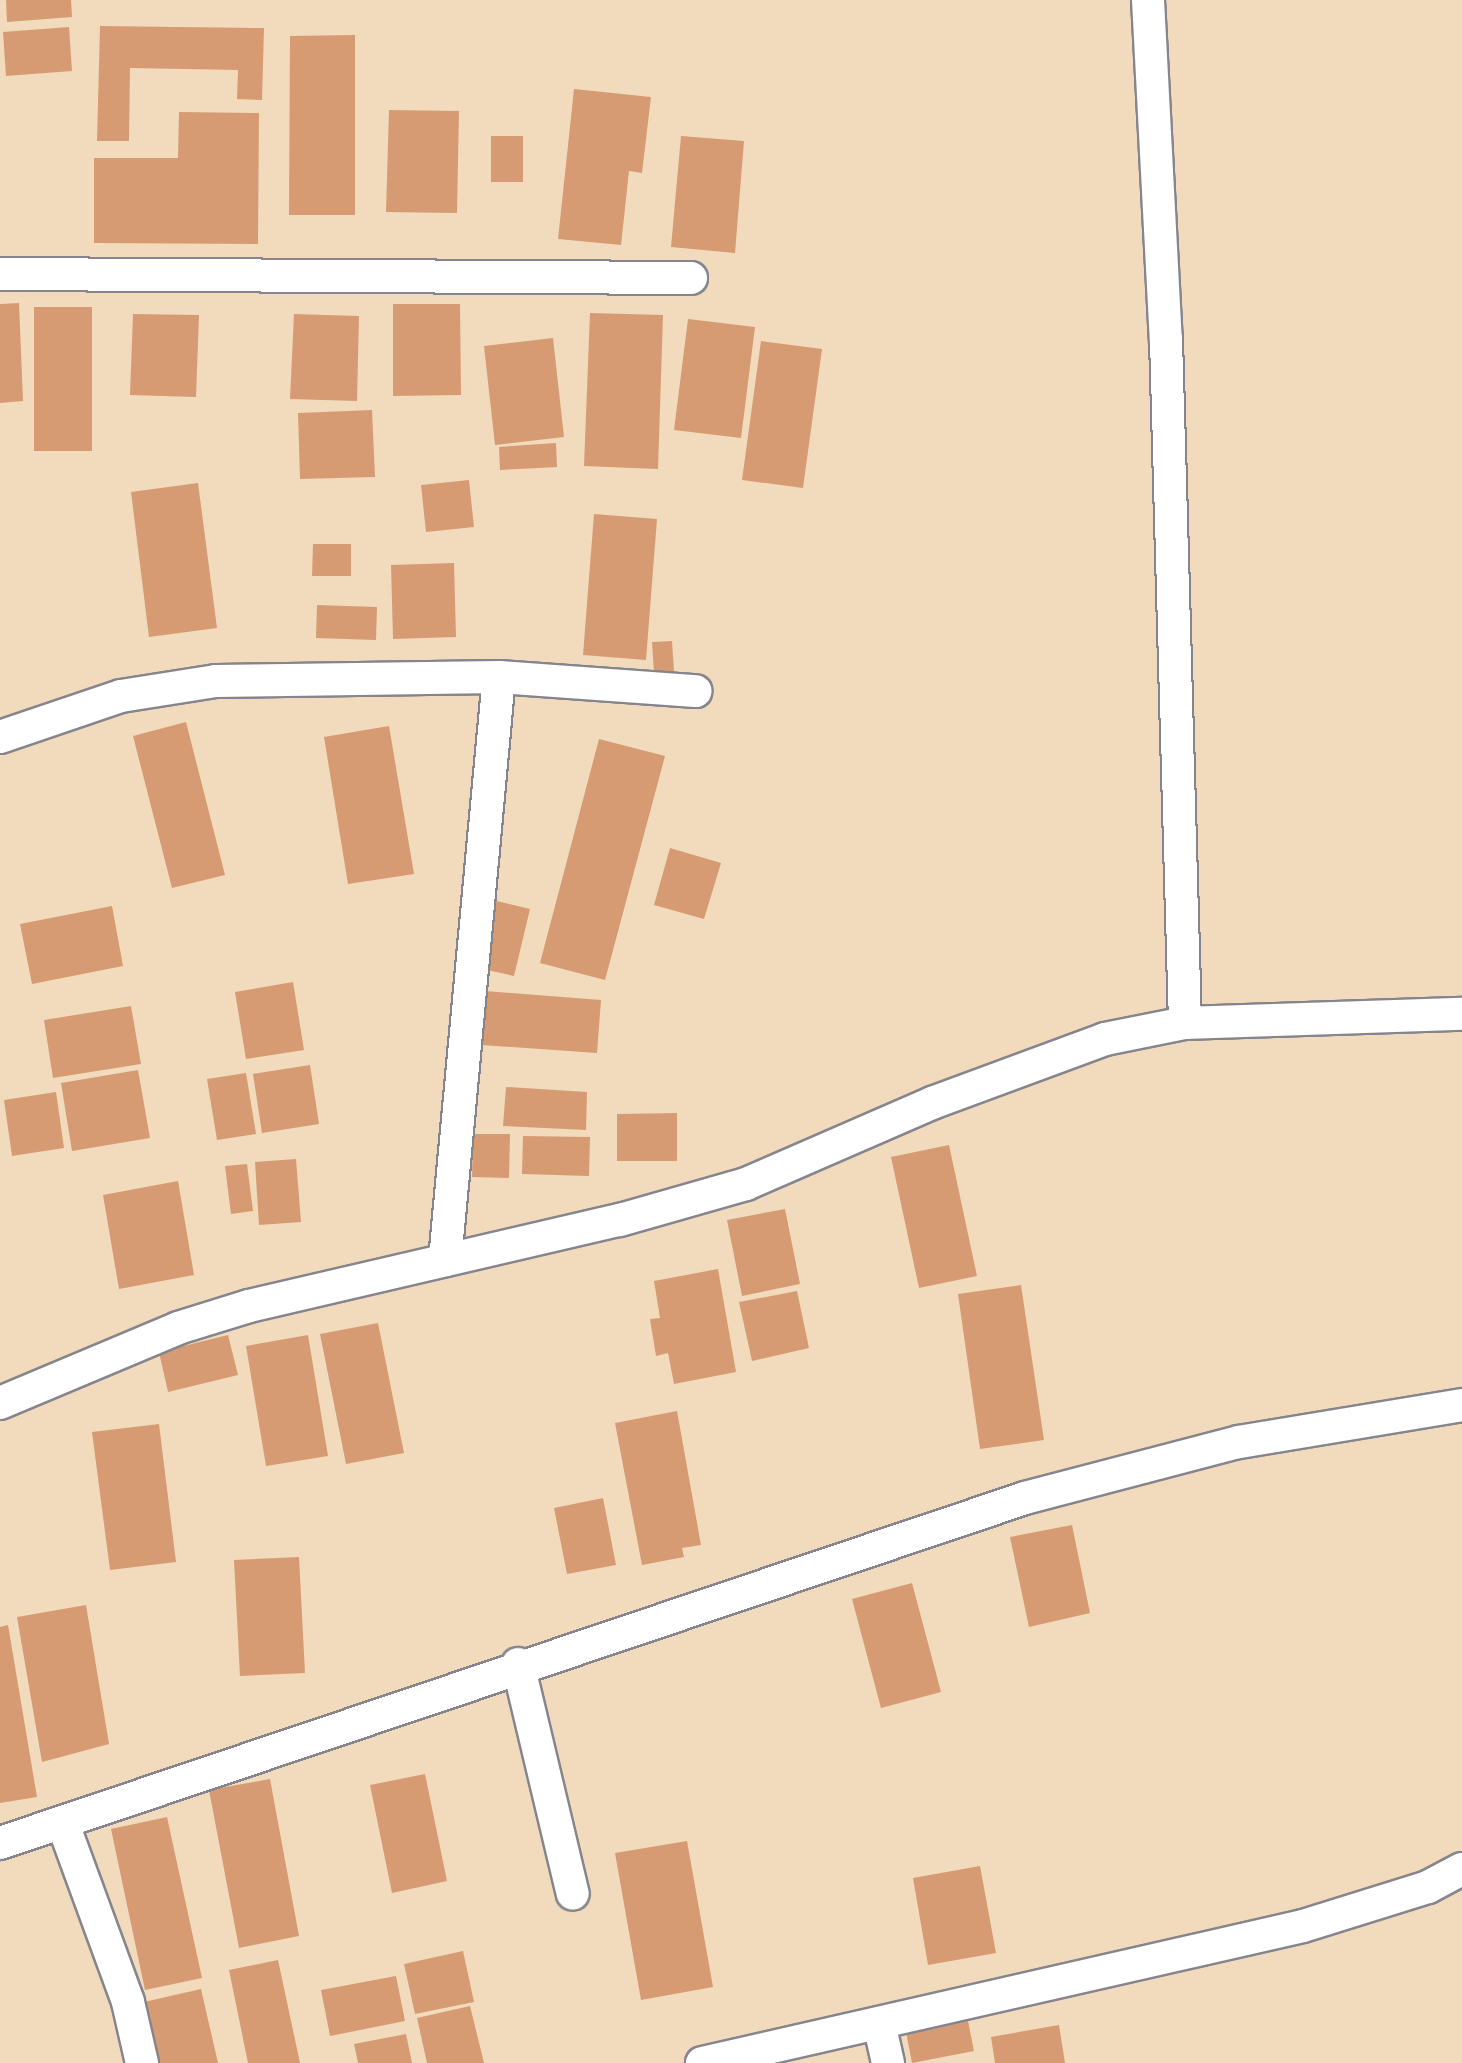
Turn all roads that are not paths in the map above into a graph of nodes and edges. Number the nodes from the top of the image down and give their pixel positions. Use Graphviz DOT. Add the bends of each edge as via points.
graph roads {
  1 [pos="1148,0"];
  2 [pos="0,274"];
  3 [pos="691,278"];
  4 [pos="499,677"];
  5 [pos="696,691"];
  6 [pos="0,737"];
  7 [pos="1462,1014"];
  8 [pos="1185,1023"];
  9 [pos="445,1260"];
  10 [pos="0,1404"];
  11 [pos="1462,1405"];
  12 [pos="518,1664"];
  13 [pos="63,1824"];
  14 [pos="0,1843"];
  15 [pos="1462,1869"];
  16 [pos="573,1894"];
  17 [pos="879,2023"];
  18 [pos="142,2063"];
  19 [pos="702,2063"];
  20 [pos="888,2063"];
  1 -- 8 [label="street" via="1166,339"];
  2 -- 3 [label="street"];
  4 -- 5 [label="street"];
  4 -- 6 [label="street" via="216,681 121,696"];
  4 -- 9 [label="street"];
  7 -- 8 [label="street"];
  8 -- 9 [label="street" via="1065,1052 746,1184"];
  9 -- 10 [label="street" via="178,1328"];
  11 -- 12 [label="street" via="1239,1442 1025,1497"];
  12 -- 13 [label="street"];
  12 -- 16 [label="street"];
  13 -- 14 [label="street"];
  13 -- 18 [label="street" via="128,2002"];
  15 -- 17 [label="street" via="1428,1887 1303,1926"];
  17 -- 19 [label="street"];
  17 -- 20 [label="street"];
}
